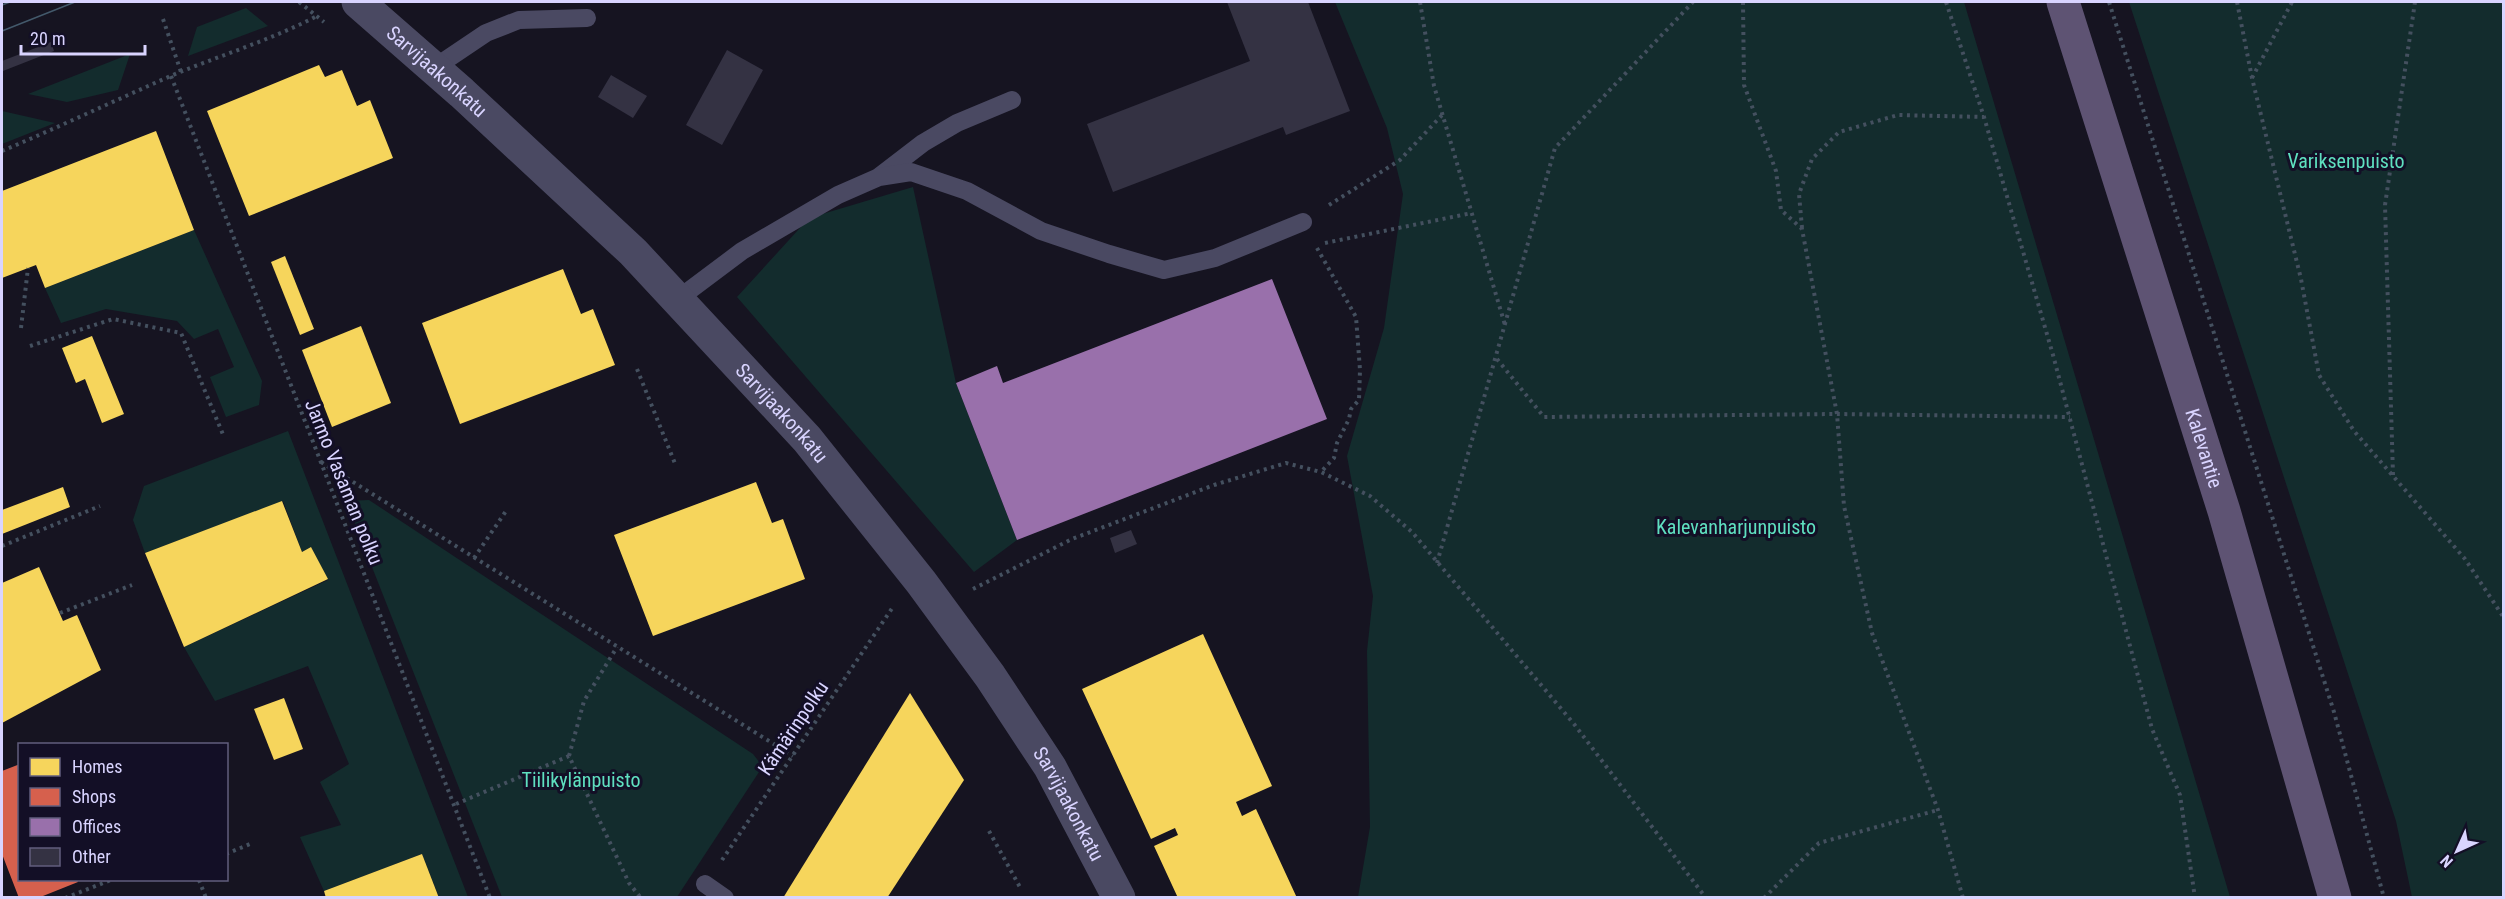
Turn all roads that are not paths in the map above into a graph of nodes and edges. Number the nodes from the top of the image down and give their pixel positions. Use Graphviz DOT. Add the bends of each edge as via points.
graph roads {
  1 [pos="358,2"];
  2 [pos="2062,2"];
  3 [pos="587,18"];
  4 [pos="434,68"];
  5 [pos="1012,100"];
  6 [pos="879,177"];
  7 [pos="1302,222"];
  8 [pos="678,299"];
  9 [pos="705,885"];
  10 [pos="725,897"];
  11 [pos="1119,897"];
  12 [pos="2335,897"];
  1 -- 4 [label="street, Sarvijaakonkatu"];
  2 -- 12 [label="main road, Kalevantie" via="2224,510"];
  3 -- 4 [label="lane" via="519,20 486,33"];
  4 -- 8 [label="street, Sarvijaakonkatu" via="633,252"];
  5 -- 6 [label="lane" via="923,142"];
  6 -- 7 [label="lane" via="911,172 967,191 1041,231 1164,270 1215,258"];
  6 -- 8 [label="lane" via="838,195 751,246"];
  8 -- 11 [label="street, Sarvijaakonkatu" via="807,439 921,582 1050,767"];
  9 -- 10 [label="lane"];
}
